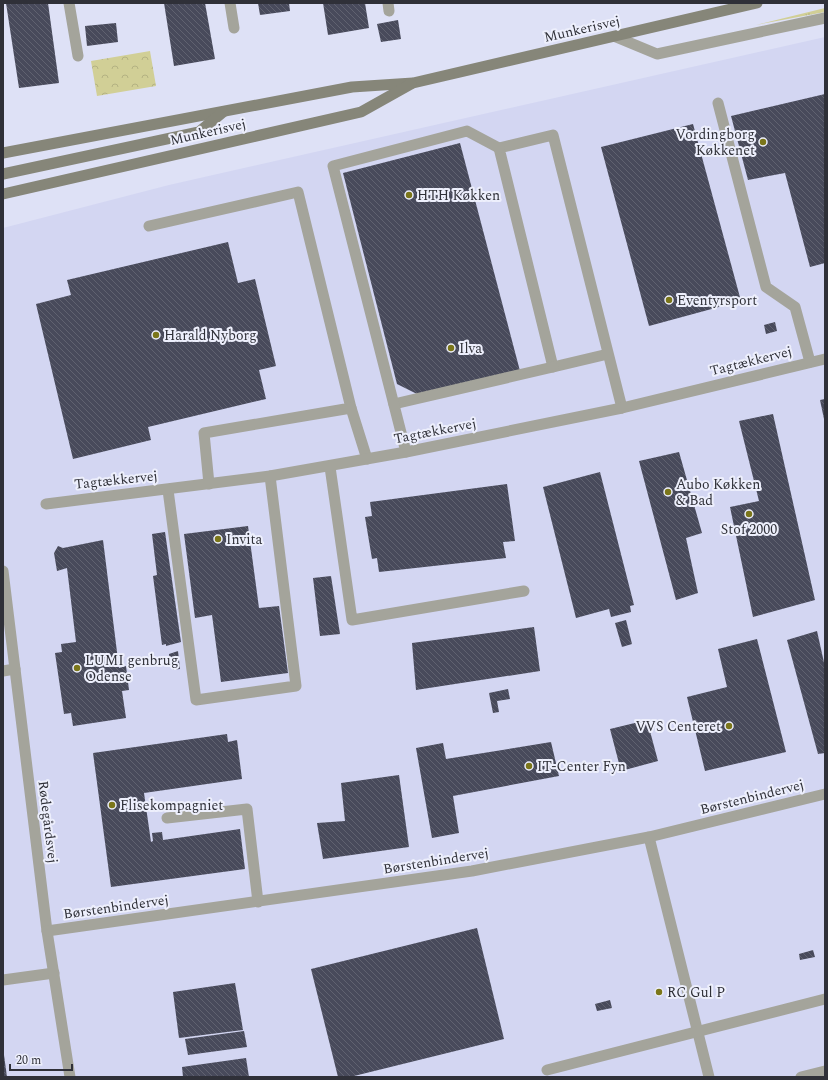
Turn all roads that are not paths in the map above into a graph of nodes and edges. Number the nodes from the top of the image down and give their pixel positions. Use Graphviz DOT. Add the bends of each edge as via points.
graph roads {
  1 [pos="69,3"];
  2 [pos="230,3"];
  3 [pos="757,3"];
  4 [pos="825,18"];
  5 [pos="234,28"];
  6 [pos="616,37"];
  7 [pos="78,56"];
  8 [pos="413,83"];
  9 [pos="718,103"];
  10 [pos="224,111"];
  11 [pos="499,148"];
  12 [pos="3,153"];
  13 [pos="3,174"];
  14 [pos="3,194"];
  15 [pos="149,226"];
  16 [pos="608,354"];
  17 [pos="825,359"];
  18 [pos="810,362"];
  19 [pos="553,367"];
  20 [pos="394,404"];
  21 [pos="351,408"];
  22 [pos="622,408"];
  23 [pos="406,452"];
  24 [pos="367,459"];
  25 [pos="330,466"];
  26 [pos="270,476"];
  27 [pos="209,484"];
  28 [pos="168,490"];
  29 [pos="46,504"];
  30 [pos="3,571"];
  31 [pos="524,591"];
  32 [pos="14,669"];
  33 [pos="3,671"];
  34 [pos="825,794"];
  35 [pos="167,818"];
  36 [pos="649,837"];
  37 [pos="258,902"];
  38 [pos="47,931"];
  39 [pos="54,973"];
  40 [pos="3,980"];
  41 [pos="825,999"];
  42 [pos="698,1031"];
  43 [pos="548,1070"];
  44 [pos="825,1071"];
  45 [pos="70,1077"];
  46 [pos="709,1077"];
  47 [pos="801,1077"];
  1 -- 7 [label="street"];
  2 -- 5 [label="street"];
  3 -- 6 [label="main road, Munkerisvej"];
  4 -- 6 [label="street" via="657,54"];
  6 -- 8 [label="main road, Munkerisvej"];
  8 -- 10 [label="main road, Munkerisvej" via="352,87"];
  8 -- 14 [label="main road, Munkerisvej" via="361,112"];
  9 -- 18 [label="street" via="766,287 795,308"];
  10 -- 12 [label="main road, Munkerisvej"];
  10 -- 13 [label="main road" via="199,132"];
  11 -- 16 [label="street" via="553,135"];
  11 -- 19 [label="street"];
  11 -- 20 [label="street" via="467,131 333,166"];
  15 -- 21 [label="street" via="298,192"];
  16 -- 19 [label="street"];
  16 -- 22 [label="street"];
  17 -- 18 [label="street, Tagtækkervej"];
  18 -- 22 [label="street, Tagtækkervej"];
  19 -- 20 [label="street"];
  20 -- 23 [label="street"];
  21 -- 24 [label="street"];
  21 -- 27 [label="street" via="204,433"];
  22 -- 23 [label="street, Tagtækkervej"];
  23 -- 24 [label="street, Tagtækkervej"];
  24 -- 25 [label="street, Tagtækkervej"];
  25 -- 26 [label="street, Tagtækkervej"];
  25 -- 31 [label="street" via="352,620"];
  26 -- 27 [label="street, Tagtækkervej"];
  26 -- 28 [label="street" via="296,686 196,700"];
  27 -- 28 [label="street, Tagtækkervej"];
  28 -- 29 [label="street, Tagtækkervej"];
  30 -- 32 [label="street, Rødegårdsvej"];
  32 -- 33 [label="street"];
  32 -- 38 [label="street, Rødegårdsvej"];
  34 -- 36 [label="street, Børstenbindervej"];
  35 -- 37 [label="street" via="247,809"];
  36 -- 37 [label="street, Børstenbindervej" via="472,871"];
  36 -- 42 [label="street"];
  37 -- 38 [label="street, Børstenbindervej"];
  38 -- 39 [label="street, Rødegårdsvej"];
  39 -- 40 [label="street"];
  39 -- 45 [label="street, Rødegårdsvej"];
  41 -- 42 [label="street"];
  42 -- 43 [label="street"];
  42 -- 46 [label="street"];
  44 -- 47 [label="street"];
}
